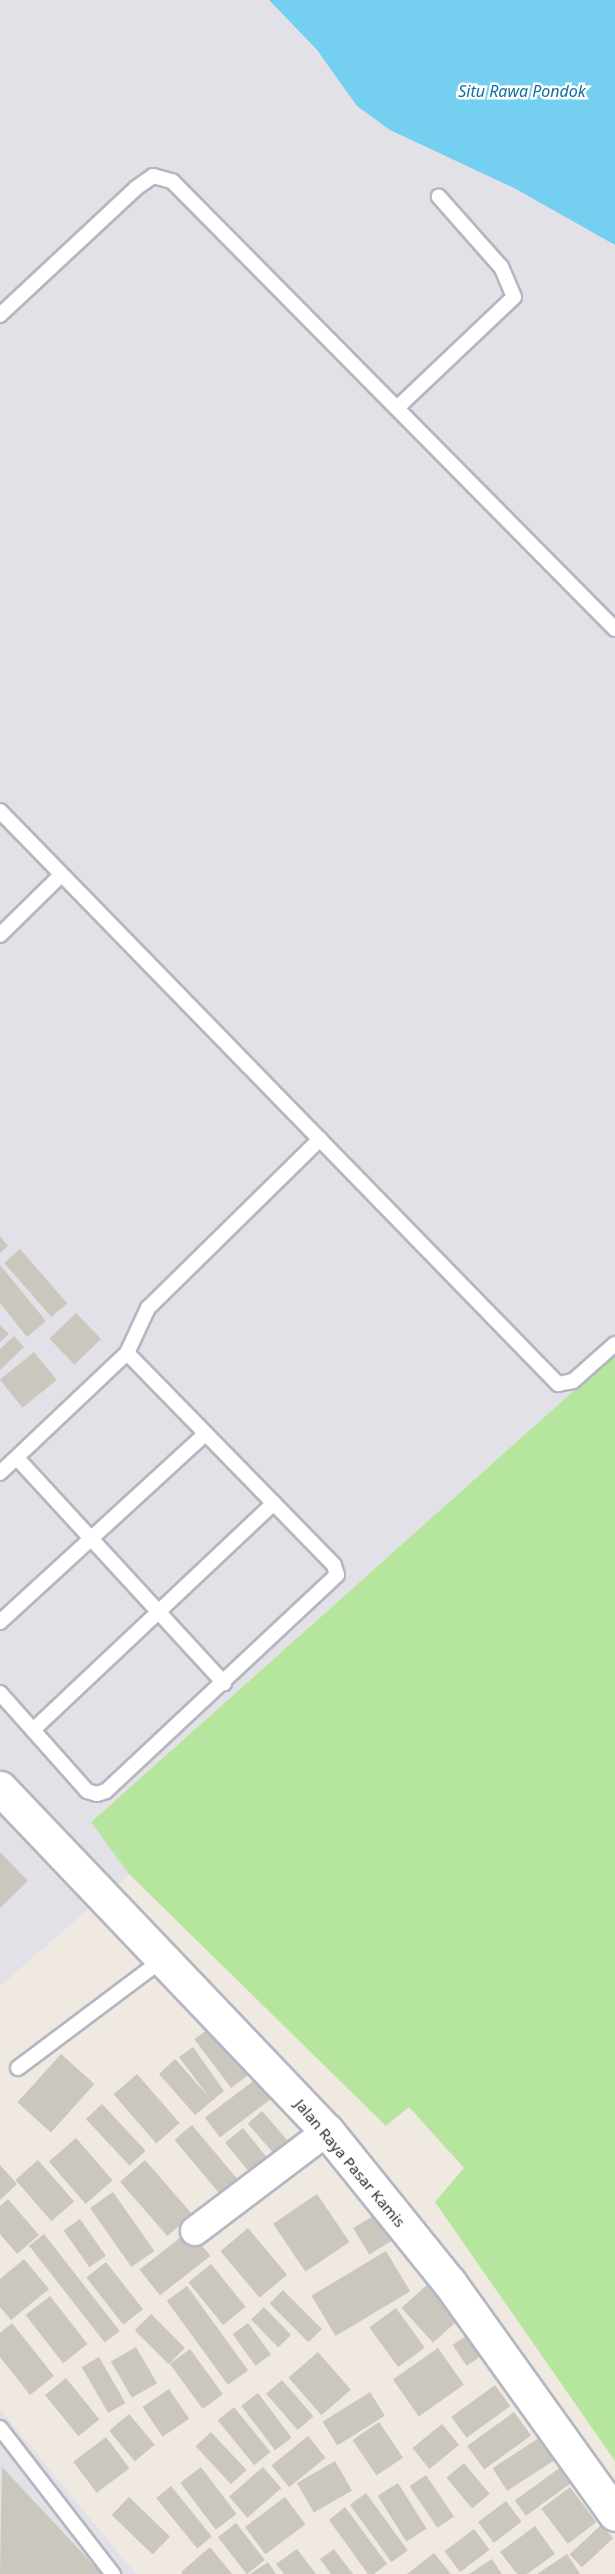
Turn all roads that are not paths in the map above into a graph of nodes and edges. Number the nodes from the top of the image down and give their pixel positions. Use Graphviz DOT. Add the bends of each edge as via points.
graph roads {
  1 [pos="439,197"];
  2 [pos="0,315"];
  3 [pos="396,408"];
  4 [pos="615,629"];
  5 [pos="0,811"];
  6 [pos="61,875"];
  7 [pos="0,935"];
  8 [pos="320,1139"];
  9 [pos="615,1344"];
  10 [pos="128,1353"];
  11 [pos="204,1435"];
  12 [pos="17,1458"];
  13 [pos="0,1473"];
  14 [pos="274,1503"];
  15 [pos="92,1539"];
  16 [pos="157,1613"];
  17 [pos="0,1622"];
  18 [pos="224,1683"];
  19 [pos="0,1693"];
  20 [pos="33,1730"];
  21 [pos="0,1788"];
  22 [pos="163,1959"];
  23 [pos="18,2068"];
  24 [pos="327,2131"];
  25 [pos="195,2231"];
  26 [pos="2,2435"];
  27 [pos="615,2514"];
  28 [pos="113,2574"];
  1 -- 3 [label="lane" via="501,267 514,297"];
  2 -- 3 [label="lane" via="153,176 172,181"];
  3 -- 4 [label="lane"];
  5 -- 6 [label="lane"];
  6 -- 7 [label="lane"];
  6 -- 8 [label="lane"];
  8 -- 9 [label="lane" via="558,1384 573,1381"];
  8 -- 10 [label="lane" via="148,1308"];
  10 -- 11 [label="lane"];
  10 -- 12 [label="lane"];
  11 -- 14 [label="lane"];
  11 -- 15 [label="lane"];
  12 -- 13 [label="lane"];
  12 -- 15 [label="lane"];
  14 -- 16 [label="lane"];
  14 -- 18 [label="lane" via="334,1565 337,1575"];
  15 -- 16 [label="lane"];
  15 -- 17 [label="lane"];
  16 -- 18 [label="lane"];
  16 -- 20 [label="lane"];
  18 -- 20 [label="lane" via="106,1791 96,1794 87,1791"];
  19 -- 20 [label="lane"];
  21 -- 22 [label="main road, Jalan Raya Pasar Kamis"];
  22 -- 23 [label="lane"];
  22 -- 24 [label="main road, Jalan Raya Pasar Kamis"];
  24 -- 25 [label="street"];
  24 -- 27 [label="main road, Jalan Raya Pasar Kamis" via="449,2282"];
  26 -- 28 [label="lane"];
}
